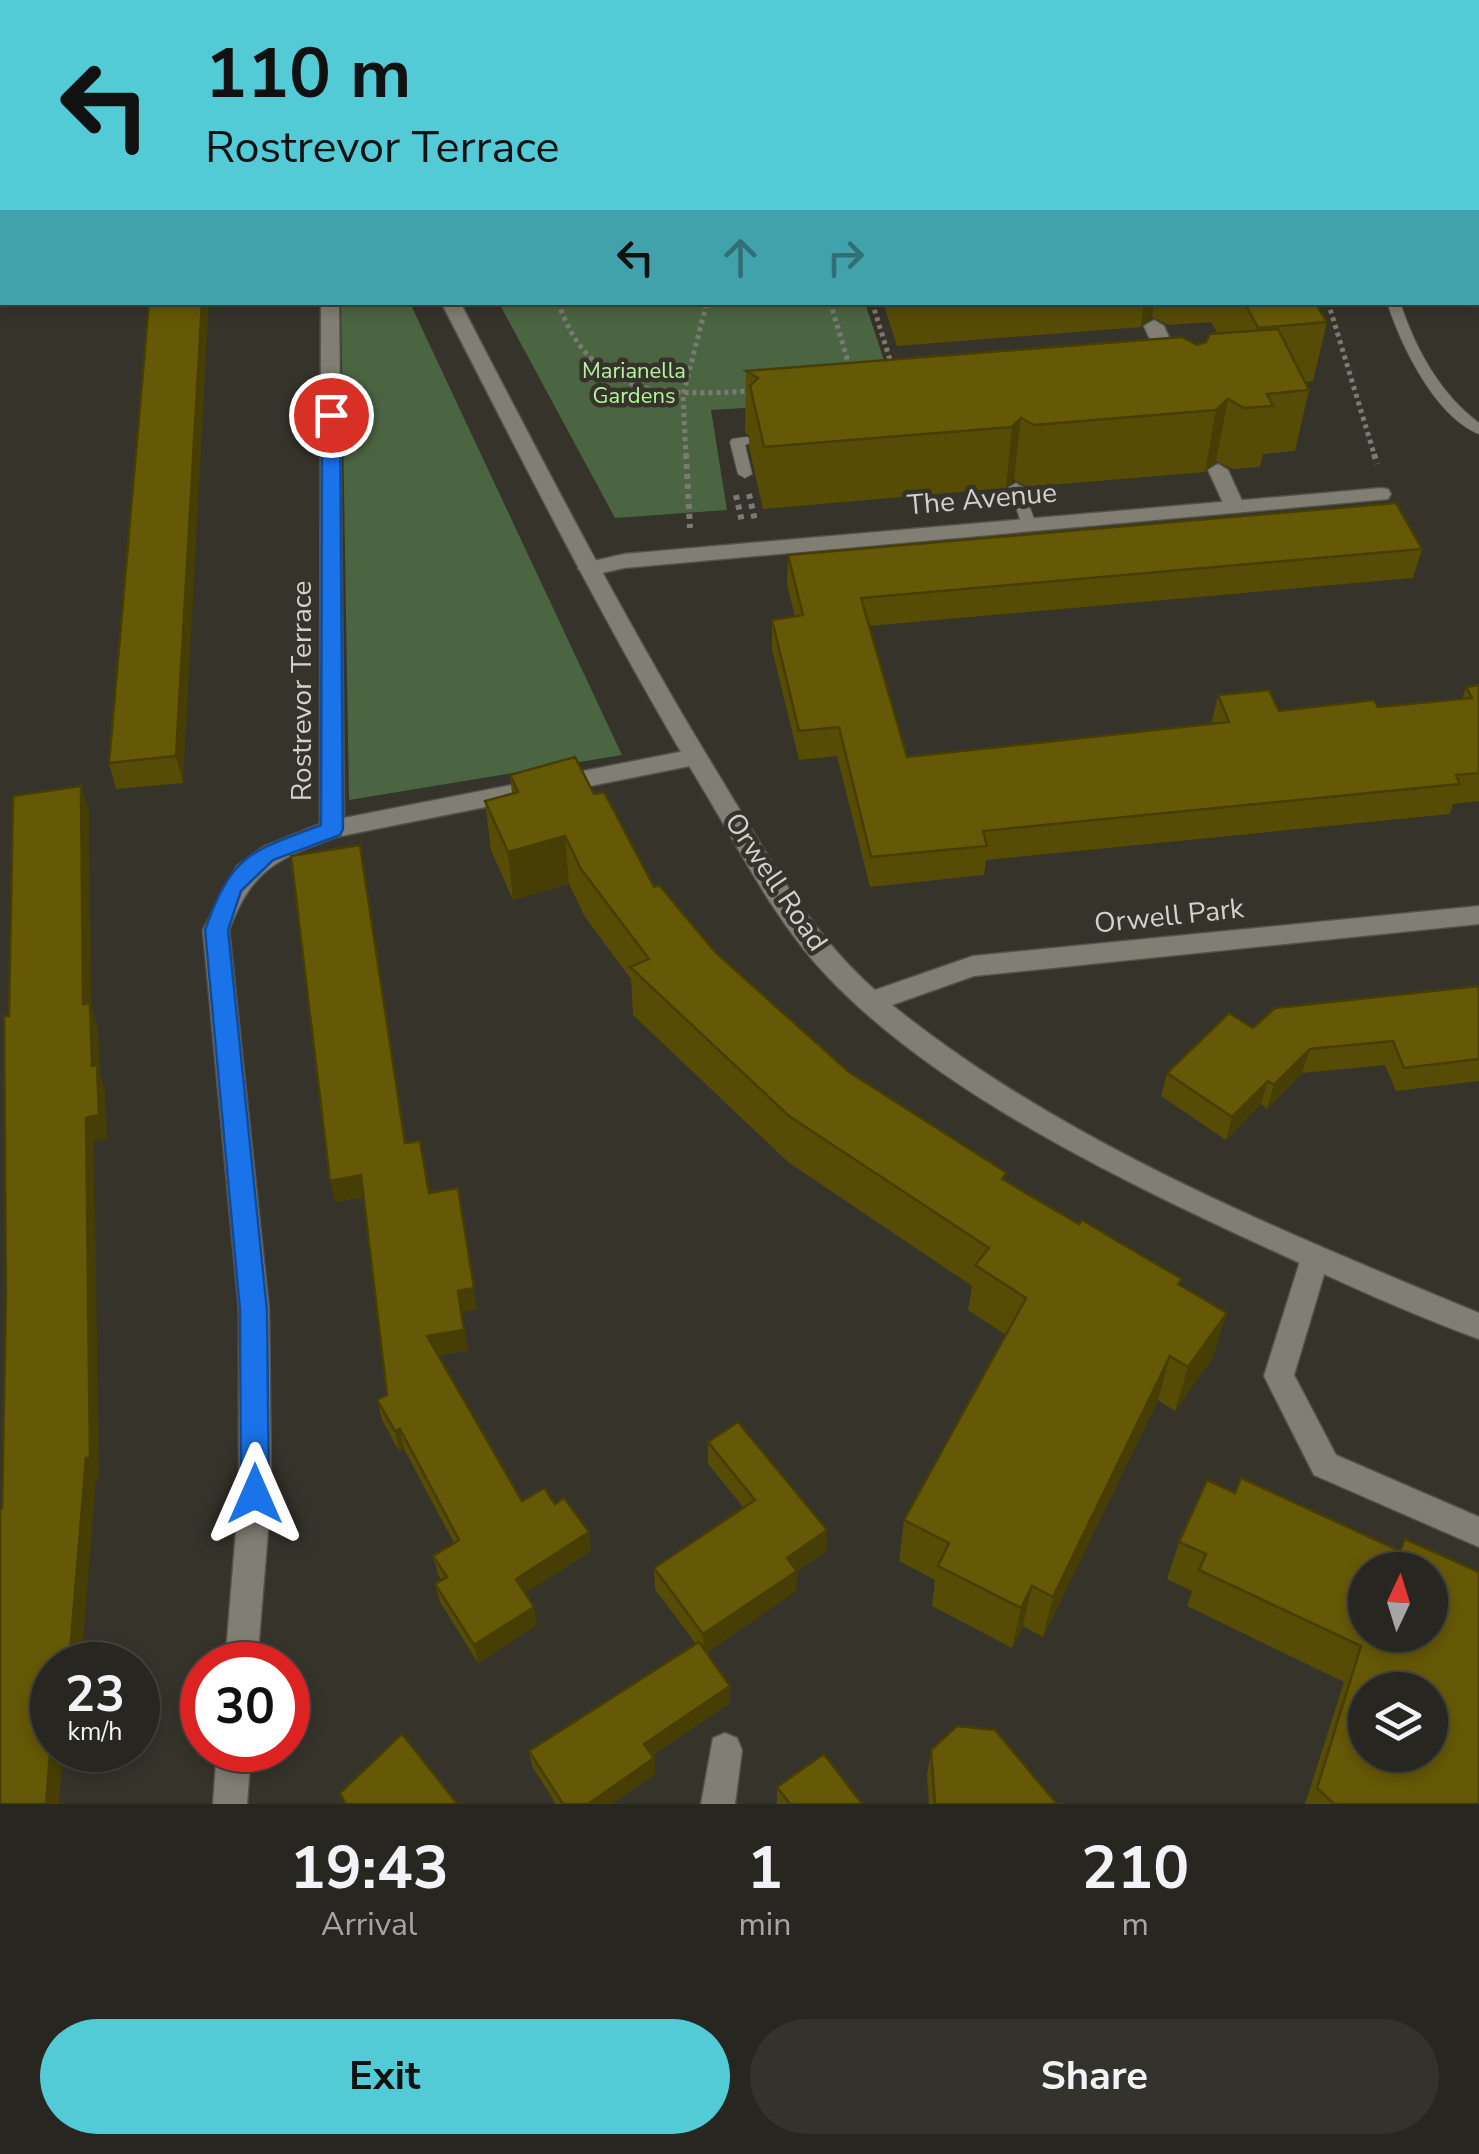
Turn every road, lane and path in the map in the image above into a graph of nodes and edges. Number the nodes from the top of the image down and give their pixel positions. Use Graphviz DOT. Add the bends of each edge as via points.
graph roads {
  1 [pos="330,305"];
  2 [pos="452,305"];
  3 [pos="559,305"];
  4 [pos="705,305"];
  5 [pos="831,305"];
  6 [pos="873,305"];
  7 [pos="1329,305"];
  8 [pos="1394,305"];
  9 [pos="1315,308"];
  10 [pos="1154,326"];
  11 [pos="1334,326"];
  12 [pos="1323,327"];
  13 [pos="906,361"];
  14 [pos="890,363"];
  15 [pos="894,376"];
  16 [pos="1179,383"];
  17 [pos="855,385"];
  18 [pos="760,390"];
  19 [pos="683,395"];
  20 [pos="1479,430"];
  21 [pos="748,442"];
  22 [pos="1372,451"];
  23 [pos="1218,470"];
  24 [pos="744,474"];
  25 [pos="1016,488"];
  26 [pos="1381,494"];
  27 [pos="1234,505"];
  28 [pos="687,514"];
  29 [pos="1029,525"];
  30 [pos="589,569"];
  31 [pos="695,757"];
  32 [pos="332,829"];
  33 [pos="1479,916"];
  34 [pos="871,1002"];
  35 [pos="1315,1258"];
  36 [pos="1479,1326"];
  37 [pos="1479,1532"];
  38 [pos="243,1642"];
  39 [pos="725,1750"];
  40 [pos="232,1772"];
  41 [pos="230,1804"];
  42 [pos="718,1804"];
  1 -- 32 [label="street, Rostrevor Terrace"];
  2 -- 30 [label="street, Orwell Road"];
  3 -- 19 [label="path" via="570,337 626,385"];
  4 -- 19 [label="path"];
  5 -- 17 [label="path"];
  6 -- 14 [label="path"];
  7 -- 9 [label="path"];
  7 -- 11 [label="path"];
  8 -- 20 [label="lane" via="1403,338 1464,420"];
  10 -- 16 [label="street"];
  11 -- 12 [label="path"];
  11 -- 22 [label="path"];
  13 -- 14 [label="path"];
  14 -- 15 [label="path"];
  18 -- 19 [label="path"];
  19 -- 28 [label="path"];
  21 -- 24 [label="lane" via="738,442"];
  23 -- 27 [label="street"];
  25 -- 29 [label="lane"];
  26 -- 27 [label="street, The Avenue"];
  27 -- 29 [label="street, The Avenue"];
  29 -- 30 [label="street, The Avenue"];
  30 -- 31 [label="street, Orwell Road"];
  31 -- 32 [label="street, Rostrevor Terrace"];
  31 -- 34 [label="street, Orwell Road" via="803,930"];
  32 -- 38 [label="street" via="265,854 232,887 216,930 254,1310 255,1494"];
  33 -- 34 [label="street, Orwell Park" via="973,966"];
  34 -- 35 [label="street, Orwell Road" via="951,1065 1066,1133"];
  35 -- 36 [label="street, Orwell Road"];
  35 -- 37 [label="street" via="1279,1376 1325,1465"];
  39 -- 42 [label="street"];
  40 -- 41 [label="street"];
}
